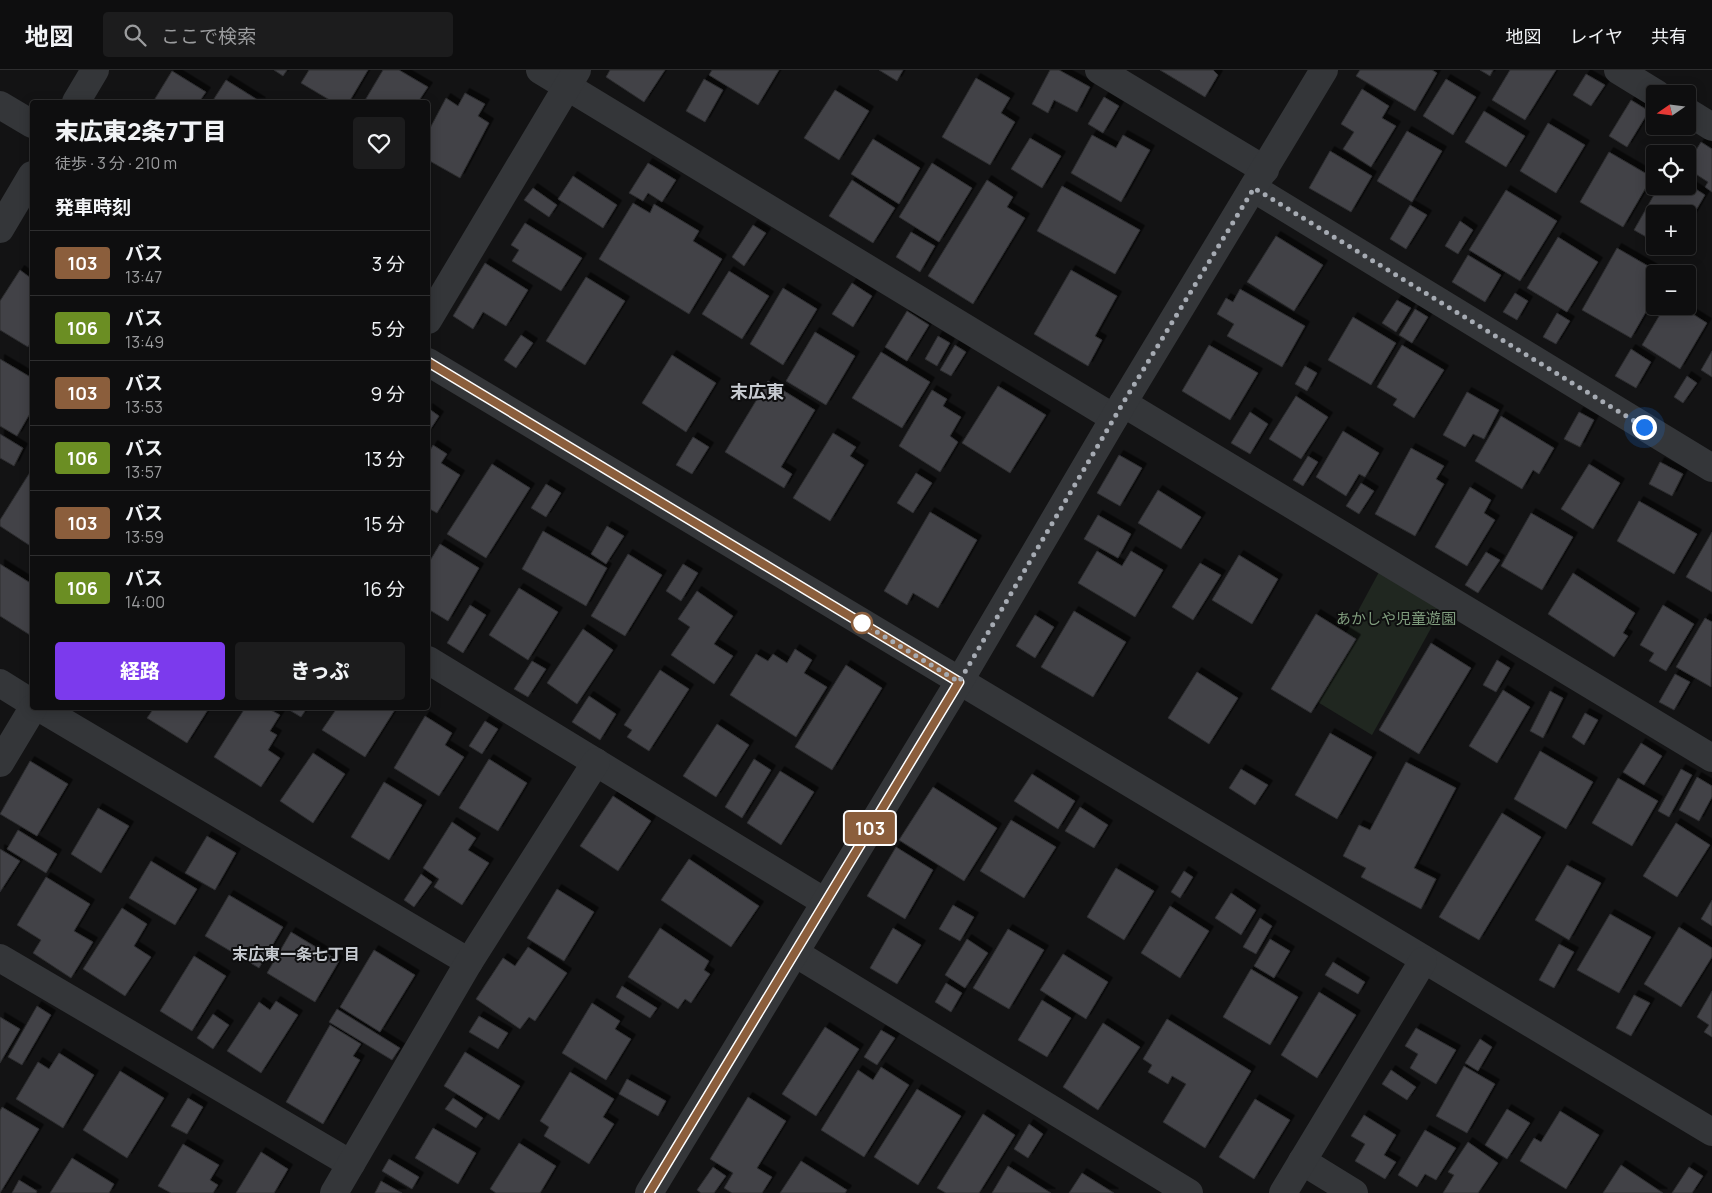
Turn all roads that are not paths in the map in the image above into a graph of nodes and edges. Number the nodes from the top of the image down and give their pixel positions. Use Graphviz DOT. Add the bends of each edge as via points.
graph roads {
  1 [pos="96,70"];
  2 [pos="540,70"];
  3 [pos="1099,70"];
  4 [pos="1324,70"];
  5 [pos="1618,70"];
  6 [pos="572,78"];
  7 [pos="1646,87"];
  8 [pos="77,100"];
  9 [pos="0,105"];
  10 [pos="1696,117"];
  11 [pos="30,123"];
  12 [pos="1712,127"];
  13 [pos="30,178"];
  14 [pos="1259,179"];
  15 [pos="0,229"];
  16 [pos="430,317"];
  17 [pos="430,363"];
  18 [pos="1118,411"];
  19 [pos="1712,468"];
  20 [pos="430,661"];
  21 [pos="959,682"];
  22 [pos="0,683"];
  23 [pos="30,702"];
  24 [pos="32,710"];
  25 [pos="43,710"];
  26 [pos="1712,758"];
  27 [pos="596,762"];
  28 [pos="0,763"];
  29 [pos="825,902"];
  30 [pos="795,953"];
  31 [pos="0,958"];
  32 [pos="1423,961"];
  33 [pos="469,962"];
  34 [pos="1712,1132"];
  35 [pos="1302,1161"];
  36 [pos="351,1164"];
  37 [pos="334,1193"];
  38 [pos="649,1193"];
  39 [pos="1190,1193"];
  40 [pos="1283,1193"];
  41 [pos="1354,1193"];
  1 -- 8 [label="street"];
  2 -- 6 [label="street"];
  3 -- 14 [label="street"];
  4 -- 14 [label="street"];
  5 -- 7 [label="street"];
  6 -- 16 [label="street"];
  6 -- 18 [label="street"];
  9 -- 11 [label="street"];
  10 -- 12 [label="street"];
  13 -- 15 [label="street"];
  14 -- 18 [label="street"];
  14 -- 19 [label="street"];
  17 -- 21 [label="street"];
  18 -- 21 [label="street"];
  18 -- 26 [label="street"];
  20 -- 27 [label="street"];
  21 -- 29 [label="street"];
  21 -- 32 [label="street"];
  22 -- 23 [label="street"];
  24 -- 28 [label="street"];
  25 -- 33 [label="street"];
  27 -- 29 [label="street"];
  27 -- 33 [label="street"];
  29 -- 30 [label="street"];
  30 -- 38 [label="street"];
  30 -- 39 [label="street"];
  31 -- 36 [label="street"];
  32 -- 34 [label="street"];
  32 -- 35 [label="street"];
  33 -- 36 [label="street"];
  35 -- 40 [label="street"];
  35 -- 41 [label="street"];
  36 -- 37 [label="street"];
}
